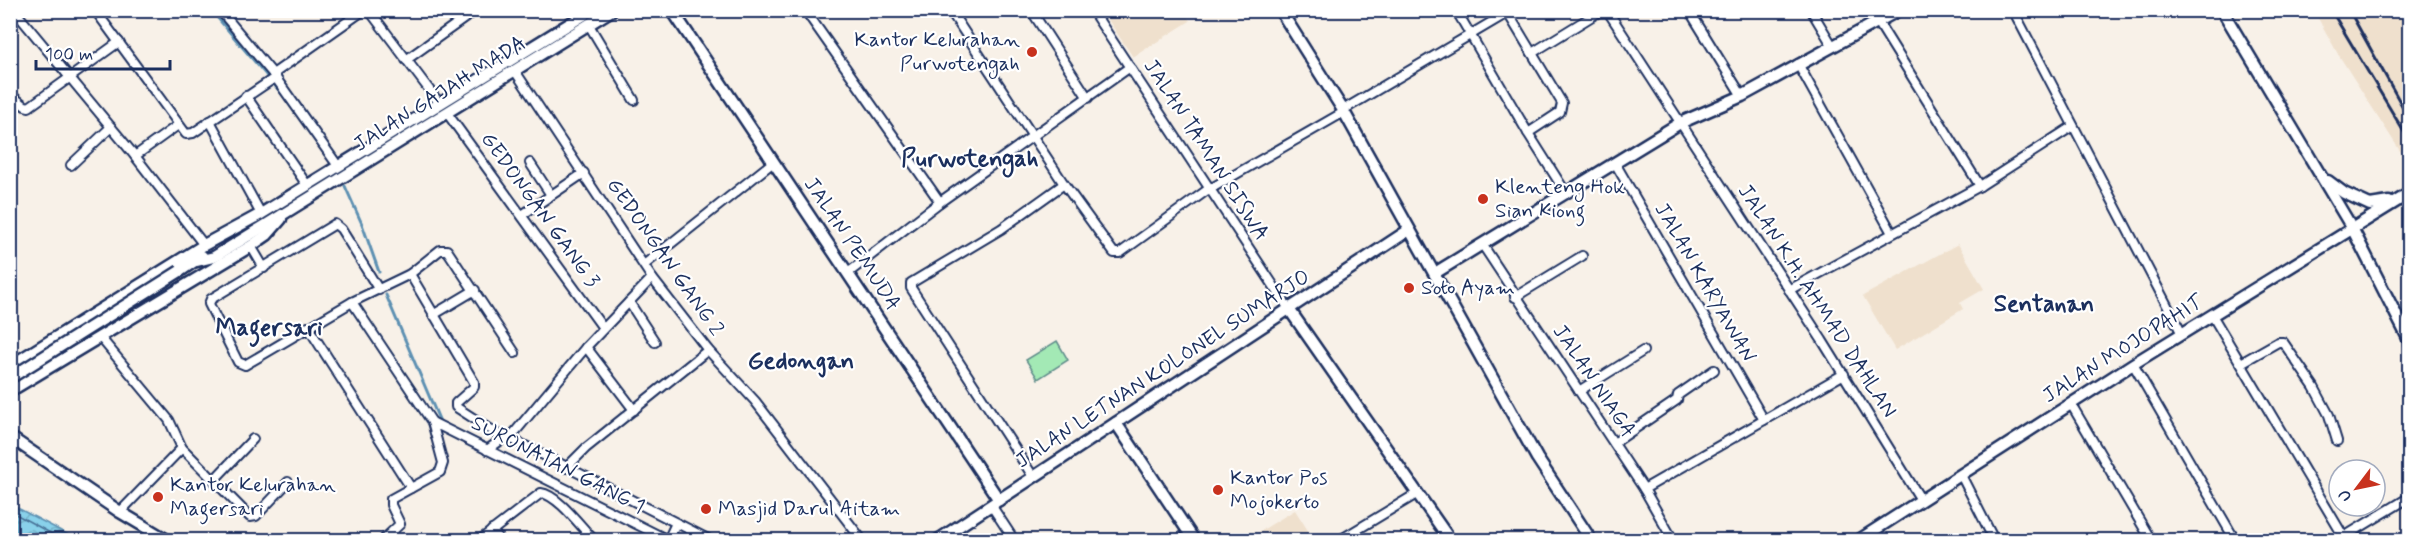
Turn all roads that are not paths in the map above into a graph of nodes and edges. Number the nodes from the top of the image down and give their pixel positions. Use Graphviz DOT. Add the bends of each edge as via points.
graph roads {
  1 [pos="14,10"];
  2 [pos="95,10"];
  3 [pos="220,10"];
  4 [pos="364,10"];
  5 [pos="369,10"];
  6 [pos="476,10"];
  7 [pos="592,10"];
  8 [pos="612,10"];
  9 [pos="672,10"];
  10 [pos="805,10"];
  11 [pos="950,10"];
  12 [pos="1031,10"];
  13 [pos="1092,10"];
  14 [pos="1280,10"];
  15 [pos="1456,10"];
  16 [pos="1604,10"];
  17 [pos="1689,10"];
  18 [pos="1811,10"];
  19 [pos="1899,10"];
  20 [pos="2013,10"];
  21 [pos="2222,10"];
  22 [pos="1506,12"];
  23 [pos="585,20"];
  24 [pos="1878,22"];
  25 [pos="1471,34"];
  26 [pos="119,42"];
  27 [pos="1832,45"];
  28 [pos="1532,53"];
  29 [pos="406,60"];
  30 [pos="1798,64"];
  31 [pos="1130,68"];
  32 [pos="515,70"];
  33 [pos="70,76"];
  34 [pos="273,78"];
  35 [pos="10,94"];
  36 [pos="246,96"];
  37 [pos="1742,96"];
  38 [pos="1088,98"];
  39 [pos="634,100"];
  40 [pos="444,108"];
  41 [pos="1343,111"];
  42 [pos="210,121"];
  43 [pos="1680,123"];
  44 [pos="178,124"];
  45 [pos="2073,126"];
  46 [pos="111,127"];
  47 [pos="1528,133"];
  48 [pos="1032,136"];
  49 [pos="135,156"];
  50 [pos="530,163"];
  51 [pos="772,163"];
  52 [pos="1615,163"];
  53 [pos="71,165"];
  54 [pos="338,166"];
  55 [pos="2318,169"];
  56 [pos="584,173"];
  57 [pos="1064,184"];
  58 [pos="307,185"];
  59 [pos="1980,186"];
  60 [pos="1210,188"];
  61 [pos="1566,193"];
  62 [pos="2409,193"];
  63 [pos="551,195"];
  64 [pos="285,199"];
  65 [pos="2397,200"];
  66 [pos="940,202"];
  67 [pos="289,210"];
  68 [pos="261,214"];
  69 [pos="522,215"];
  70 [pos="2352,228"];
  71 [pos="1409,230"];
  72 [pos="1892,233"];
  73 [pos="1482,244"];
  74 [pos="204,245"];
  75 [pos="252,246"];
  76 [pos="1582,256"];
  77 [pos="197,261"];
  78 [pos="644,265"];
  79 [pos="264,268"];
  80 [pos="848,273"];
  81 [pos="1435,273"];
  82 [pos="410,274"];
  83 [pos="652,278"];
  84 [pos="380,290"];
  85 [pos="1789,290"];
  86 [pos="475,291"];
  87 [pos="1515,297"];
  88 [pos="352,302"];
  89 [pos="629,302"];
  90 [pos="1289,309"];
  91 [pos="433,315"];
  92 [pos="2212,315"];
  93 [pos="308,327"];
  94 [pos="603,328"];
  95 [pos="2182,334"];
  96 [pos="100,337"];
  97 [pos="655,342"];
  98 [pos="2409,342"];
  99 [pos="586,347"];
  100 [pos="708,350"];
  101 [pos="1642,351"];
  102 [pos="514,353"];
  103 [pos="23,358"];
  104 [pos="2241,363"];
  105 [pos="2133,364"];
  106 [pos="10,366"];
  107 [pos="1714,370"];
  108 [pos="1844,374"];
  109 [pos="35,375"];
  110 [pos="10,378"];
  111 [pos="11,391"];
  112 [pos="1579,392"];
  113 [pos="2072,404"];
  114 [pos="634,410"];
  115 [pos="1764,420"];
  116 [pos="432,422"];
  117 [pos="1116,423"];
  118 [pos="10,436"];
  119 [pos="507,438"];
  120 [pos="253,439"];
  121 [pos="2337,441"];
  122 [pos="1614,443"];
  123 [pos="182,448"];
  124 [pos="487,450"];
  125 [pos="566,468"];
  126 [pos="1961,475"];
  127 [pos="1034,478"];
  128 [pos="214,480"];
  129 [pos="288,482"];
  130 [pos="411,488"];
  131 [pos="1644,489"];
  132 [pos="1418,493"];
  133 [pos="2409,497"];
  134 [pos="1921,500"];
  135 [pos="995,503"];
  136 [pos="120,512"];
  137 [pos="676,523"];
  138 [pos="492,530"];
  139 [pos="669,538"];
  140 [pos="2342,539"];
  141 [pos="167,540"];
  142 [pos="383,540"];
  143 [pos="480,540"];
  144 [pos="499,540"];
  145 [pos="594,540"];
  146 [pos="710,540"];
  147 [pos="862,540"];
  148 [pos="938,540"];
  149 [pos="1014,540"];
  150 [pos="1194,540"];
  151 [pos="1340,540"];
  152 [pos="1450,540"];
  153 [pos="1590,540"];
  154 [pos="1673,540"];
  155 [pos="1859,540"];
  156 [pos="1994,540"];
  157 [pos="2151,540"];
  158 [pos="2235,540"];
  1 -- 33 [label="street"];
  2 -- 26 [label="street"];
  3 -- 34 [label="street"];
  4 -- 34 [label="street"];
  5 -- 29 [label="street, GEDONGAN GANG 3"];
  6 -- 29 [label="street"];
  7 -- 23 [label="street, JALAN GAJAH MADA"];
  8 -- 23 [label="street, JALAN GAJAH MADA"];
  9 -- 51 [label="street, JALAN PEMUDA"];
  10 -- 66 [label="street"];
  11 -- 48 [label="street"];
  12 -- 38 [label="street"];
  13 -- 31 [label="street, JALAN TAMAN SISWA"];
  14 -- 41 [label="street"];
  15 -- 25 [label="street"];
  16 -- 28 [label="street"];
  16 -- 43 [label="street, JALAN K.H. AHMAD DAHLAN"];
  17 -- 37 [label="street"];
  18 -- 27 [label="street"];
  19 -- 24 [label="street"];
  20 -- 45 [label="street"];
  21 -- 55 [label="street"];
  22 -- 25 [label="street"];
  22 -- 28 [label="street"];
  23 -- 32 [label="street, JALAN GAJAH MADA"];
  23 -- 39 [label="street"];
  23 -- 40 [label="street, JALAN GAJAH MADA"];
  24 -- 27 [label="street"];
  24 -- 59 [label="street"];
  25 -- 41 [label="street"];
  25 -- 47 [label="street"];
  26 -- 33 [label="street"];
  26 -- 44 [label="street"];
  27 -- 30 [label="street"];
  28 -- 47 [label="street" via="1563,107"];
  29 -- 40 [label="street, GEDONGAN GANG 3"];
  30 -- 37 [label="street"];
  30 -- 72 [label="street"];
  31 -- 38 [label="street"];
  31 -- 60 [label="street, JALAN TAMAN SISWA"];
  32 -- 40 [label="street, JALAN GAJAH MADA"];
  32 -- 56 [label="street, GEDONGAN GANG 2"];
  33 -- 35 [label="street" via="29,106"];
  33 -- 46 [label="street"];
  34 -- 36 [label="street"];
  34 -- 54 [label="street"];
  36 -- 42 [label="street"];
  36 -- 58 [label="street"];
  37 -- 43 [label="street"];
  38 -- 48 [label="street"];
  40 -- 54 [label="street, JALAN GAJAH MADA"];
  40 -- 67 [label="street, JALAN GAJAH MADA"];
  40 -- 69 [label="street, GEDONGAN GANG 3"];
  41 -- 60 [label="street"];
  41 -- 71 [label="street"];
  42 -- 44 [label="street" via="188,135"];
  42 -- 68 [label="street"];
  43 -- 52 [label="street"];
  43 -- 85 [label="street, JALAN K.H. AHMAD DAHLAN"];
  44 -- 49 [label="street"];
  45 -- 59 [label="street"];
  45 -- 95 [label="street"];
  46 -- 49 [label="street"];
  46 -- 53 [label="street"];
  47 -- 61 [label="street"];
  48 -- 57 [label="street"];
  48 -- 66 [label="street"];
  49 -- 74 [label="street"];
  50 -- 63 [label="street"];
  51 -- 78 [label="street"];
  51 -- 80 [label="street, JALAN PEMUDA"];
  52 -- 61 [label="street"];
  52 -- 115 [label="street, JALAN KARYAWAN"];
  54 -- 58 [label="street, JALAN GAJAH MADA"];
  55 -- 65 [label="street" via="2334,187 2357,200 2370,205"];
  55 -- 70 [label="street"];
  56 -- 63 [label="street"];
  56 -- 78 [label="street, GEDONGAN GANG 2"];
  57 -- 60 [label="street" via="1117,255"];
  57 -- 127 [label="street" via="1001,230 911,283"];
  58 -- 64 [label="street, JALAN GAJAH MADA"];
  59 -- 72 [label="street"];
  60 -- 90 [label="street, JALAN TAMAN SISWA"];
  61 -- 73 [label="street"];
  62 -- 65 [label="street, JALAN MOJOPAHIT"];
  63 -- 69 [label="street"];
  64 -- 68 [label="street, JALAN GAJAH MADA"];
  64 -- 77 [label="street, JALAN GAJAH MADA"];
  65 -- 70 [label="street, JALAN MOJOPAHIT"];
  66 -- 80 [label="street"];
  67 -- 75 [label="street, JALAN GAJAH MADA"];
  67 -- 77 [label="street, JALAN GAJAH MADA" via="214,257"];
  68 -- 74 [label="street, JALAN GAJAH MADA"];
  69 -- 94 [label="street, GEDONGAN GANG 3"];
  70 -- 92 [label="street, JALAN MOJOPAHIT"];
  70 -- 98 [label="street"];
  71 -- 81 [label="street"];
  71 -- 90 [label="street, JALAN LETNAN KOLONEL SUMARJO"];
  72 -- 85 [label="street"];
  73 -- 81 [label="street"];
  73 -- 87 [label="street, JALAN NIAGA"];
  74 -- 103 [label="street, JALAN GAJAH MADA"];
  75 -- 79 [label="street"];
  75 -- 96 [label="street, JALAN GAJAH MADA"];
  76 -- 87 [label="street"];
  77 -- 110 [label="street, bridge"];
  78 -- 83 [label="street, GEDONGAN GANG 2"];
  79 -- 84 [label="street" via="335,224"];
  79 -- 93 [label="street" via="209,302 238,362 250,364"];
  80 -- 135 [label="street, JALAN PEMUDA"];
  81 -- 153 [label="street" via="1538,458"];
  82 -- 84 [label="street"];
  82 -- 86 [label="street" via="440,250 447,250"];
  82 -- 91 [label="street"];
  83 -- 89 [label="street"];
  83 -- 100 [label="street, GEDONGAN GANG 2"];
  84 -- 88 [label="street"];
  85 -- 108 [label="street, JALAN K.H. AHMAD DAHLAN"];
  86 -- 91 [label="street"];
  86 -- 102 [label="street"];
  87 -- 112 [label="street, JALAN NIAGA"];
  88 -- 93 [label="street"];
  88 -- 116 [label="street"];
  89 -- 94 [label="street"];
  89 -- 97 [label="street"];
  90 -- 117 [label="street, JALAN LETNAN KOLONEL SUMARJO"];
  90 -- 132 [label="street"];
  91 -- 119 [label="street" via="475,384 456,407"];
  92 -- 95 [label="street, JALAN MOJOPAHIT"];
  92 -- 104 [label="street"];
  93 -- 130 [label="street"];
  94 -- 99 [label="street"];
  95 -- 105 [label="street, JALAN MOJOPAHIT"];
  96 -- 109 [label="street, JALAN GAJAH MADA"];
  96 -- 123 [label="street" via="169,420"];
  99 -- 114 [label="street"];
  99 -- 119 [label="street"];
  100 -- 114 [label="street"];
  100 -- 147 [label="street, GEDONGAN GANG 2" via="755,401"];
  101 -- 112 [label="street"];
  103 -- 106 [label="street, JALAN GAJAH MADA"];
  103 -- 109 [label="street" via="17,369 23,377"];
  104 -- 121 [label="street" via="2283,342 2314,387"];
  104 -- 140 [label="street"];
  105 -- 113 [label="street, JALAN MOJOPAHIT"];
  105 -- 158 [label="street"];
  107 -- 122 [label="street"];
  108 -- 115 [label="street"];
  108 -- 134 [label="street, JALAN K.H. AHMAD DAHLAN"];
  109 -- 111 [label="street, JALAN GAJAH MADA"];
  112 -- 122 [label="street, JALAN NIAGA"];
  113 -- 126 [label="street, JALAN MOJOPAHIT"];
  113 -- 157 [label="street"];
  114 -- 125 [label="street"];
  115 -- 131 [label="street"];
  116 -- 124 [label="street, SURONATAN GANG 1"];
  116 -- 130 [label="street" via="444,466"];
  117 -- 127 [label="street, JALAN LETNAN KOLONEL SUMARJO"];
  117 -- 150 [label="street"];
  118 -- 136 [label="street"];
  119 -- 124 [label="street"];
  119 -- 125 [label="street"];
  120 -- 128 [label="street"];
  122 -- 131 [label="street, JALAN NIAGA"];
  123 -- 128 [label="street"];
  123 -- 136 [label="street"];
  124 -- 139 [label="street, SURONATAN GANG 1"];
  125 -- 137 [label="street"];
  126 -- 134 [label="street, JALAN MOJOPAHIT"];
  126 -- 156 [label="street"];
  127 -- 135 [label="street, JALAN LETNAN KOLONEL SUMARJO"];
  128 -- 129 [label="street" via="252,518"];
  130 -- 142 [label="street" via="391,500 400,524"];
  131 -- 154 [label="street, JALAN NIAGA"];
  132 -- 151 [label="street"];
  132 -- 152 [label="street"];
  133 -- 140 [label="street"];
  134 -- 155 [label="street, JALAN MOJOPAHIT"];
  135 -- 148 [label="street, JALAN LETNAN KOLONEL SUMARJO"];
  135 -- 149 [label="street"];
  136 -- 141 [label="street"];
  137 -- 139 [label="street"];
  137 -- 146 [label="street"];
  138 -- 143 [label="street"];
  138 -- 144 [label="street"];
  138 -- 145 [label="street" via="544,493 557,501"];
}
